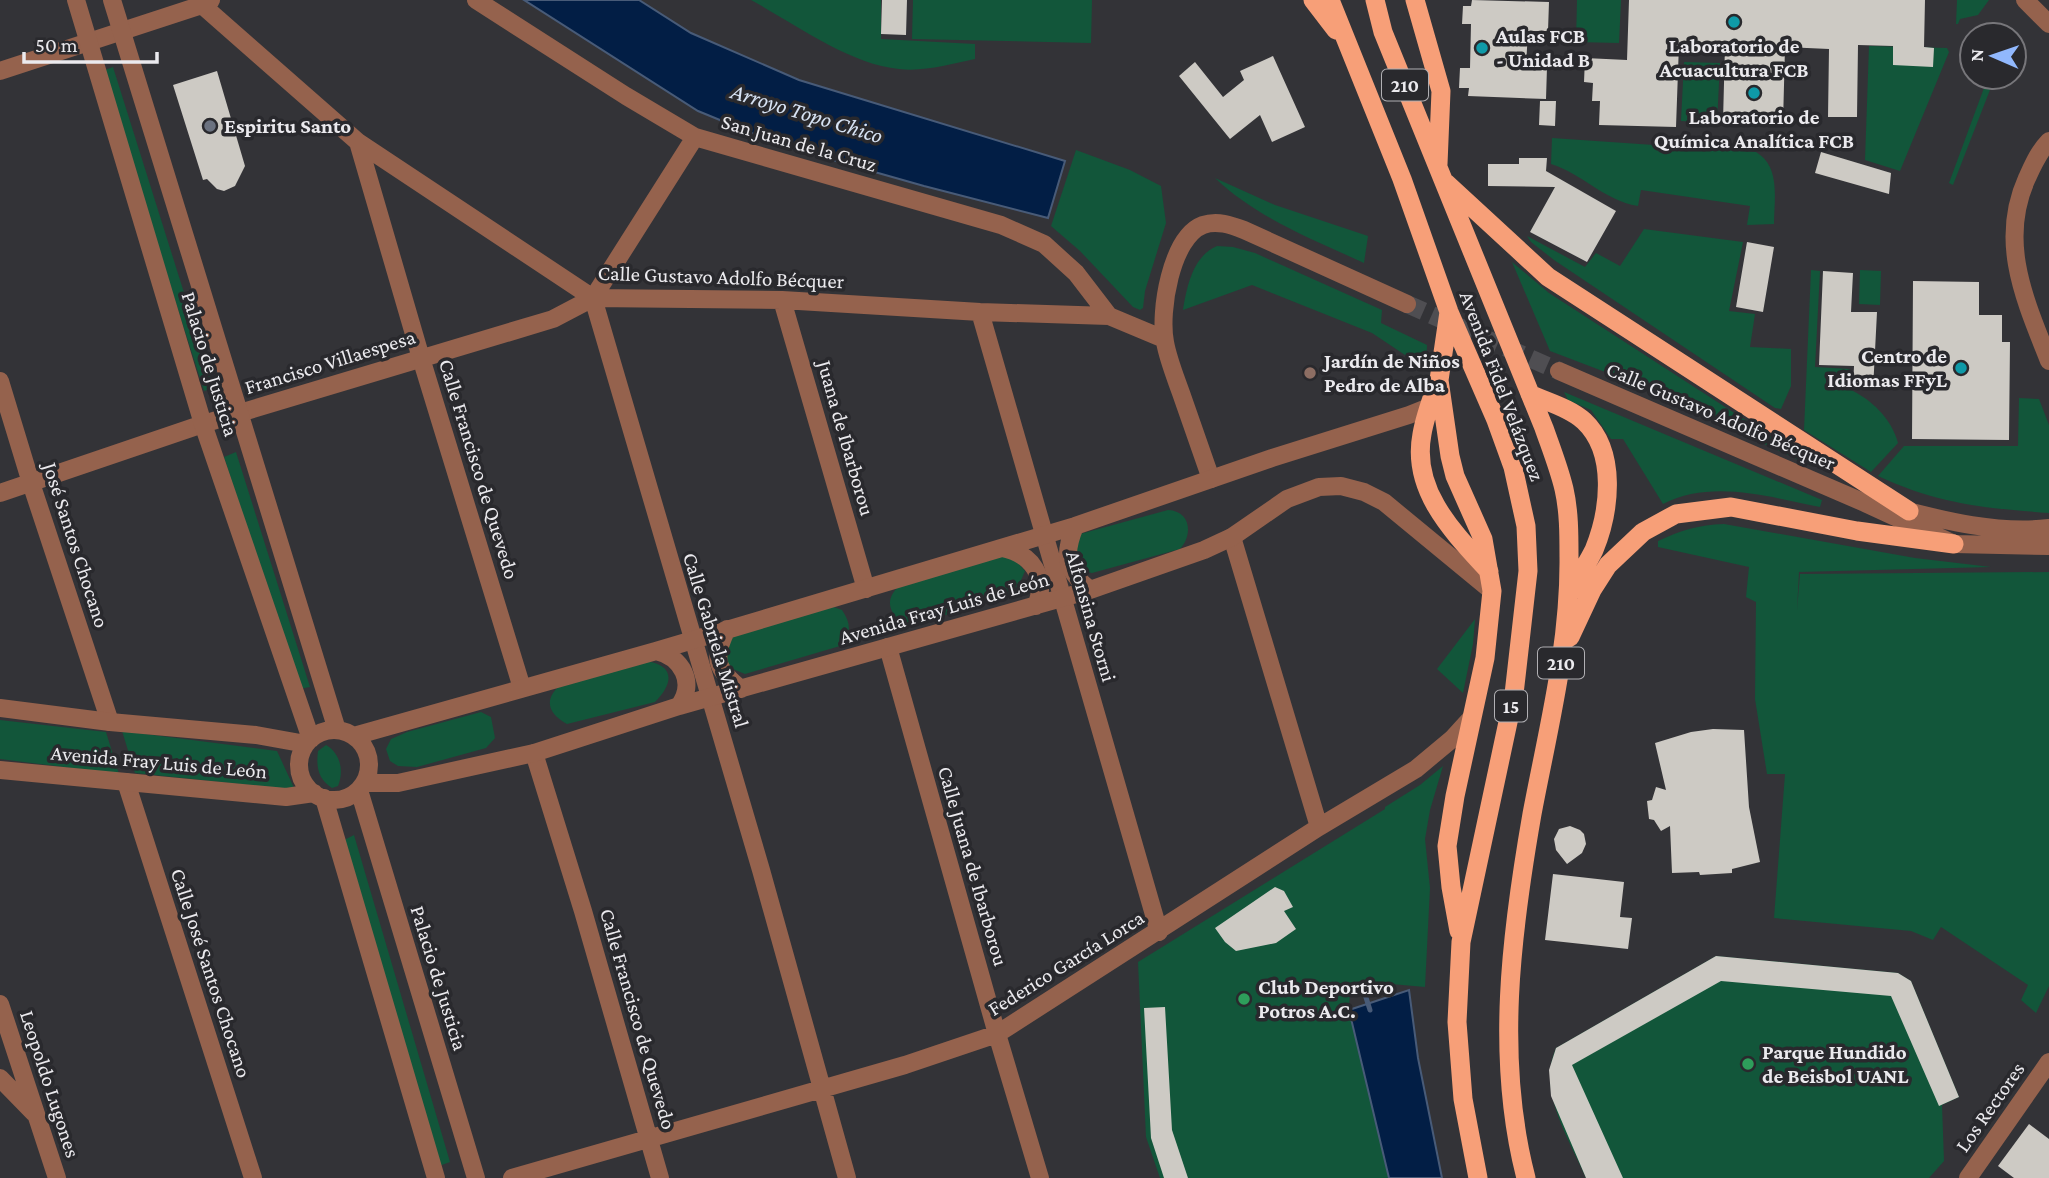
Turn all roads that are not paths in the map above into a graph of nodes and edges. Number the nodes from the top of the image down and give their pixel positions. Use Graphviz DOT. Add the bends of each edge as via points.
graph roads {
  1 [pos="76,0"];
  2 [pos="111,0"];
  3 [pos="476,0"];
  4 [pos="1313,0"];
  5 [pos="1330,0"];
  6 [pos="1415,0"];
  7 [pos="1375,1"];
  8 [pos="2028,2"];
  9 [pos="206,3"];
  10 [pos="2049,24"];
  11 [pos="122,32"];
  12 [pos="90,41"];
  13 [pos="1347,41"];
  14 [pos="0,71"];
  15 [pos="695,137"];
  16 [pos="2049,141"];
  17 [pos="358,142"];
  18 [pos="1440,174"];
  19 [pos="593,298"];
  20 [pos="782,300"];
  21 [pos="1407,304"];
  22 [pos="980,312"];
  23 [pos="1449,312"];
  24 [pos="1108,316"];
  25 [pos="1164,339"];
  26 [pos="421,358"];
  27 [pos="2049,361"];
  28 [pos="1559,371"];
  29 [pos="1439,380"];
  30 [pos="0,381"];
  31 [pos="1530,394"];
  32 [pos="1429,407"];
  33 [pos="240,413"];
  34 [pos="203,424"];
  35 [pos="1211,479"];
  36 [pos="31,483"];
  37 [pos="0,493"];
  38 [pos="1865,503"];
  39 [pos="1909,511"];
  40 [pos="1075,526"];
  41 [pos="2049,528"];
  42 [pos="1043,535"];
  43 [pos="1232,537"];
  44 [pos="1954,544"];
  45 [pos="2049,546"];
  46 [pos="1002,548"];
  47 [pos="1491,581"];
  48 [pos="866,589"];
  49 [pos="1090,590"];
  50 [pos="1569,594"];
  51 [pos="1063,598"];
  52 [pos="1037,606"];
  53 [pos="727,629"];
  54 [pos="692,640"];
  55 [pos="888,647"];
  56 [pos="656,651"];
  57 [pos="1564,651"];
  58 [pos="523,688"];
  59 [pos="741,689"];
  60 [pos="710,699"];
  61 [pos="679,706"];
  62 [pos="0,708"];
  63 [pos="1472,717"];
  64 [pos="110,722"];
  65 [pos="381,730"];
  66 [pos="346,733"];
  67 [pos="308,741"];
  68 [pos="534,752"];
  69 [pos="0,770"];
  70 [pos="126,782"];
  71 [pos="398,783"];
  72 [pos="362,787"];
  73 [pos="319,796"];
  74 [pos="1320,827"];
  75 [pos="1159,932"];
  76 [pos="1461,942"];
  77 [pos="0,1004"];
  78 [pos="997,1034"];
  79 [pos="2049,1062"];
  80 [pos="0,1078"];
  81 [pos="822,1088"];
  82 [pos="37,1116"];
  83 [pos="648,1138"];
  84 [pos="57,1178"];
  85 [pos="253,1178"];
  86 [pos="436,1178"];
  87 [pos="476,1178"];
  88 [pos="512,1178"];
  89 [pos="660,1178"];
  90 [pos="847,1178"];
  91 [pos="1040,1178"];
  92 [pos="1478,1178"];
  93 [pos="1526,1178"];
  94 [pos="1968,1178"];
  1 -- 12 [label="street, Palacio de Justicia"];
  2 -- 11 [label="street, Palacio de Justicia"];
  3 -- 15 [label="street, San Juan de la Cruz"];
  4 -- 13 [label="highway, 15"];
  5 -- 13 [label="highway, Avenida Fidel Velázquez"];
  6 -- 18 [label="highway" via="1441,91"];
  7 -- 18 [label="highway, Avenida Fidel Velázquez / 210"];
  8 -- 10 [label="street"];
  9 -- 11 [label="street"];
  9 -- 17 [label="street, Calle Gustavo Adolfo Bécquer"];
  11 -- 12 [label="street"];
  11 -- 33 [label="street, Palacio de Justicia"];
  12 -- 14 [label="street"];
  12 -- 34 [label="street, Palacio de Justicia"];
  13 -- 23 [label="highway, Avenida Fidel Velázquez / 15"];
  15 -- 19 [label="street"];
  15 -- 24 [label="street, San Juan de la Cruz" via="1001,225 1044,244 1076,273"];
  16 -- 27 [label="street" via="2021,191 2013,233 2024,293"];
  17 -- 19 [label="street, Calle Gustavo Adolfo Bécquer"];
  17 -- 26 [label="street, Calle Francisco de Quevedo"];
  18 -- 31 [label="highway, Avenida Fidel Velázquez / 210"];
  18 -- 39 [label="highway" via="1548,277"];
  19 -- 20 [label="street, Calle Gustavo Adolfo Bécquer"];
  19 -- 26 [label="street, Francisco Villaespesa" via="552,319"];
  19 -- 54 [label="street, Calle Gabriela Mistral"];
  20 -- 22 [label="street, Calle Gustavo Adolfo Bécquer"];
  20 -- 48 [label="street, Juana de Ibarborou"];
  21 -- 25 [label="street" via="1244,230 1211,223 1193,230 1174,262"];
  22 -- 24 [label="street, Calle Gustavo Adolfo Bécquer"];
  22 -- 42 [label="street, Alfonsina Storni"];
  23 -- 29 [label="highway"];
  23 -- 76 [label="highway, Avenida Fidel Velázquez / 15" via="1513,467 1526,526 1528,571 1514,694"];
  24 -- 25 [label="street, Calle Gustavo Adolfo Bécquer"];
  25 -- 35 [label="street"];
  26 -- 33 [label="street, Francisco Villaespesa"];
  26 -- 58 [label="street, Calle Francisco de Quevedo"];
  28 -- 38 [label="street, Calle Gustavo Adolfo Bécquer"];
  29 -- 32 [label="highway"];
  29 -- 47 [label="highway" via="1455,476 1483,538"];
  30 -- 36 [label="street, José Santos Chocano"];
  31 -- 50 [label="highway, Avenida Fidel Velázquez / 210" via="1564,490"];
  31 -- 50 [label="highway" via="1583,421 1597,438 1607,471 1600,529"];
  32 -- 35 [label="street, Avenida Fray Luis de León"];
  32 -- 47 [label="highway" via="1420,454 1430,497"];
  33 -- 34 [label="street, Francisco Villaespesa"];
  33 -- 66 [label="street, Palacio de Justicia"];
  34 -- 36 [label="street, Francisco Villaespesa"];
  34 -- 67 [label="street, Palacio de Justicia"];
  35 -- 40 [label="street, Avenida Fray Luis de León"];
  36 -- 37 [label="street, Francisco Villaespesa"];
  36 -- 64 [label="street, José Santos Chocano"];
  38 -- 39 [label="street, Calle Gustavo Adolfo Bécquer"];
  38 -- 44 [label="street, Calle Gustavo Adolfo Bécquer"];
  39 -- 41 [label="street, Calle Gustavo Adolfo Bécquer" via="1961,524"];
  40 -- 42 [label="street, Avenida Fray Luis de León"];
  40 -- 49 [label="street" via="1067,553 1069,563"];
  42 -- 46 [label="street, Avenida Fray Luis de León"];
  42 -- 51 [label="street, Alfonsina Storni"];
  43 -- 47 [label="street, Avenida Fray Luis de León" via="1300,493 1341,486 1384,502"];
  43 -- 49 [label="street, Avenida Fray Luis de León"];
  43 -- 74 [label="street"];
  44 -- 45 [label="street, Calle Gustavo Adolfo Bécquer"];
  44 -- 57 [label="highway" via="1731,507 1676,514 1643,531 1608,565"];
  46 -- 48 [label="street, Avenida Fray Luis de León"];
  46 -- 52 [label="street" via="1024,556 1036,569 1041,588"];
  47 -- 63 [label="highway" via="1487,648"];
  48 -- 53 [label="street, Avenida Fray Luis de León"];
  49 -- 51 [label="street, Avenida Fray Luis de León"];
  50 -- 57 [label="highway, Avenida Fidel Velázquez / 210"];
  51 -- 52 [label="street, Avenida Fray Luis de León"];
  51 -- 75 [label="street, Alfonsina Storni"];
  52 -- 55 [label="street, Avenida Fray Luis de León"];
  53 -- 54 [label="street, Avenida Fray Luis de León"];
  53 -- 59 [label="street" via="718,664"];
  54 -- 56 [label="street, Avenida Fray Luis de León"];
  54 -- 60 [label="street, Calle Gabriela Mistral"];
  55 -- 59 [label="street, Avenida Fray Luis de León"];
  55 -- 78 [label="street, Calle Juana de Ibarborou"];
  56 -- 58 [label="street, Avenida Fray Luis de León"];
  56 -- 61 [label="street" via="667,653 684,671 686,692"];
  57 -- 93 [label="highway, Avenida Fidel Velázquez / 210" via="1513,944 1508,1022 1511,1091"];
  58 -- 65 [label="street, Avenida Fray Luis de León"];
  59 -- 60 [label="street, Avenida Fray Luis de León"];
  60 -- 61 [label="street, Avenida Fray Luis de León"];
  60 -- 81 [label="street, Calle Gabriela Mistral"];
  61 -- 68 [label="street, Avenida Fray Luis de León"];
  62 -- 64 [label="street, Avenida Fray Luis de León"];
  63 -- 74 [label="street, Federico García Lorca" via="1416,769"];
  63 -- 76 [label="highway" via="1447,846"];
  64 -- 67 [label="street, Avenida Fray Luis de León"];
  65 -- 66 [label="street, Avenida Fray Luis de León"];
  65 -- 71 [label="street" via="374,748 378,766"];
  66 -- 67 [label="street" via="328,730"];
  66 -- 72 [label="street" via="367,752 369,773"];
  67 -- 73 [label="street" via="301,754 301,776"];
  68 -- 71 [label="street, Avenida Fray Luis de León"];
  68 -- 83 [label="street, Calle Francisco de Quevedo"];
  69 -- 70 [label="street, Avenida Fray Luis de León"];
  70 -- 73 [label="street, Avenida Fray Luis de León"];
  70 -- 85 [label="street, Calle José Santos Chocano"];
  71 -- 72 [label="street, Avenida Fray Luis de León"];
  72 -- 73 [label="street" via="342,799"];
  72 -- 87 [label="street, Palacio de Justicia"];
  73 -- 86 [label="street"];
  74 -- 75 [label="street, Federico García Lorca"];
  75 -- 78 [label="street, Federico García Lorca"];
  76 -- 92 [label="highway, Avenida Fidel Velázquez / 15" via="1457,1022 1463,1098"];
  77 -- 82 [label="street, Leopoldo Lugones"];
  78 -- 81 [label="street, Federico García Lorca"];
  78 -- 91 [label="street, Calle Juana de Ibarborou"];
  79 -- 94 [label="street, Los Rectores"];
  80 -- 82 [label="street"];
  81 -- 83 [label="street, Federico García Lorca"];
  81 -- 90 [label="street, Calle Gabriela Mistral"];
  82 -- 84 [label="street, Leopoldo Lugones"];
  83 -- 88 [label="street, Federico García Lorca"];
  83 -- 89 [label="street, Calle Francisco de Quevedo"];
}
